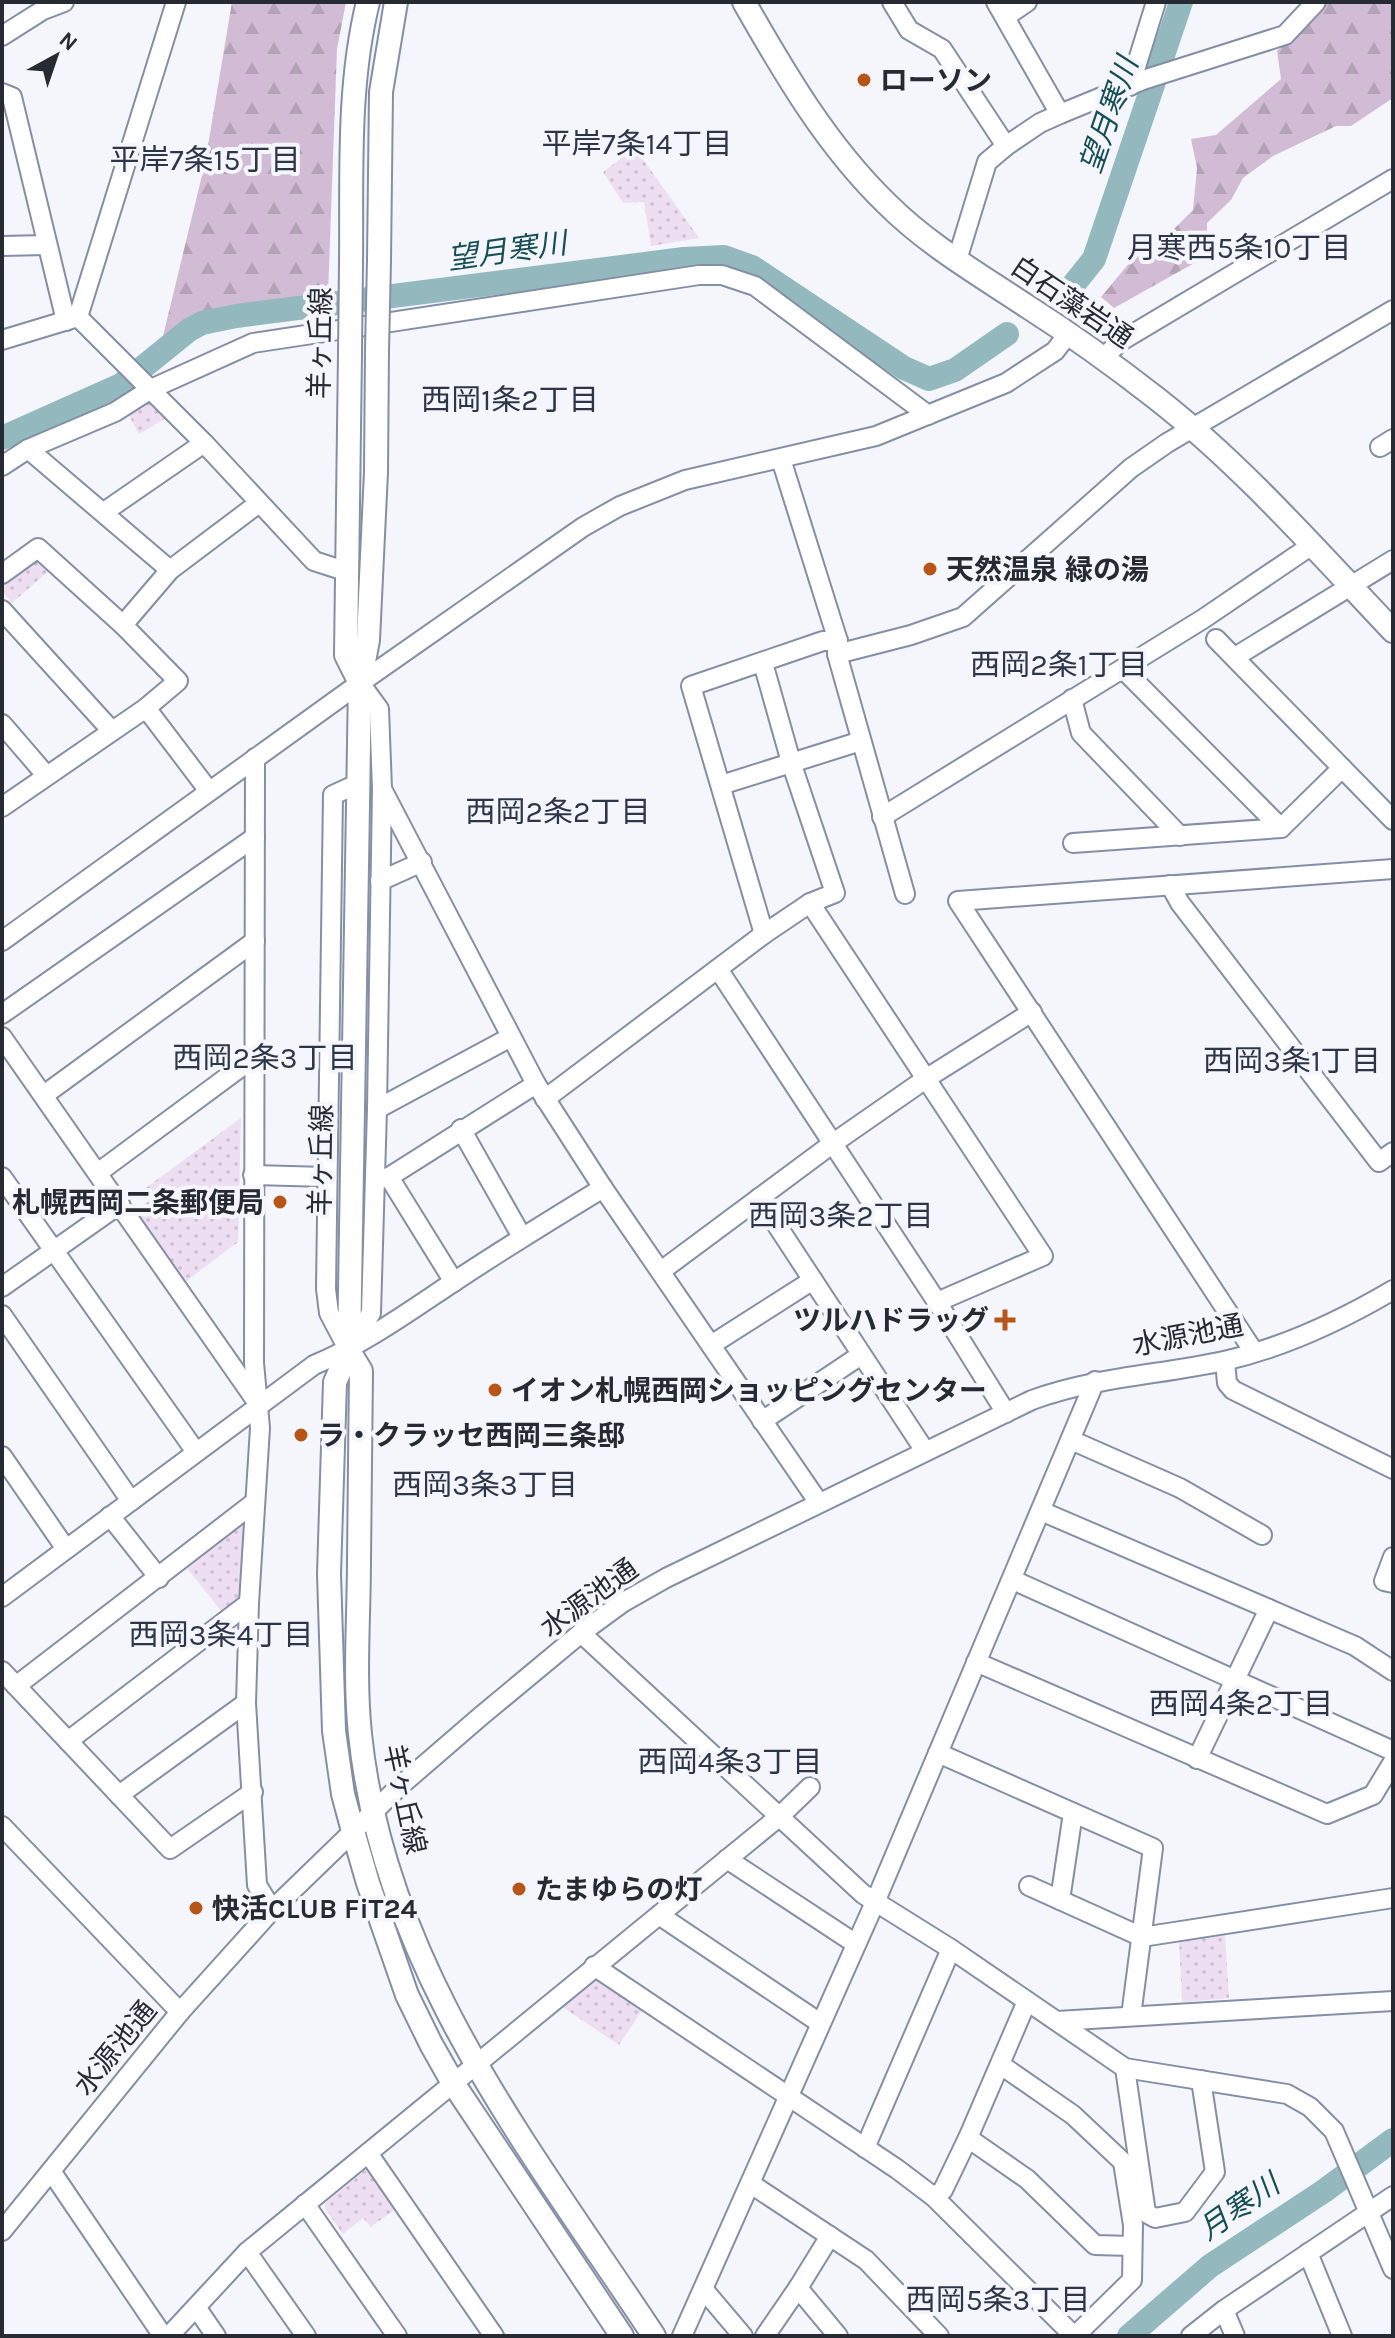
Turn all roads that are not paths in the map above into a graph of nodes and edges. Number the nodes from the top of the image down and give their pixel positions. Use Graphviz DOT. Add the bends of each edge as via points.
graph roads {
  1 [pos="64,2"];
  2 [pos="176,2"];
  3 [pos="368,2"];
  4 [pos="396,2"];
  5 [pos="744,2"];
  6 [pos="892,2"];
  7 [pos="1027,2"];
  8 [pos="1156,2"];
  9 [pos="1316,2"];
  10 [pos="1000,9"];
  11 [pos="2,36"];
  12 [pos="1136,83"];
  13 [pos="2,93"];
  14 [pos="1060,114"];
  15 [pos="1006,146"];
  16 [pos="1393,179"];
  17 [pos="46,245"];
  18 [pos="2,246"];
  19 [pos="957,260"];
  20 [pos="1393,310"];
  21 [pos="72,319"];
  22 [pos="1068,334"];
  23 [pos="2,340"];
  24 [pos="1103,358"];
  25 [pos="149,387"];
  26 [pos="928,415"];
  27 [pos="1193,430"];
  28 [pos="204,443"];
  29 [pos="28,449"];
  30 [pos="781,459"];
  31 [pos="2,466"];
  32 [pos="259,503"];
  33 [pos="104,512"];
  34 [pos="1312,545"];
  35 [pos="1393,560"];
  36 [pos="170,570"];
  37 [pos="348,572"];
  38 [pos="2,574"];
  39 [pos="1350,585"];
  40 [pos="2,610"];
  41 [pos="123,625"];
  42 [pos="1393,631"];
  43 [pos="1216,639"];
  44 [pos="837,647"];
  45 [pos="1235,657"];
  46 [pos="763,663"];
  47 [pos="1123,669"];
  48 [pos="360,683"];
  49 [pos="1072,699"];
  50 [pos="146,708"];
  51 [pos="2,724"];
  52 [pos="111,730"];
  53 [pos="861,741"];
  54 [pos="255,758"];
  55 [pos="791,762"];
  56 [pos="1342,768"];
  57 [pos="46,775"];
  58 [pos="357,784"];
  59 [pos="721,785"];
  60 [pos="382,789"];
  61 [pos="209,791"];
  62 [pos="2,807"];
  63 [pos="882,817"];
  64 [pos="1393,820"];
  65 [pos="1281,828"];
  66 [pos="1180,836"];
  67 [pos="255,837"];
  68 [pos="1073,843"];
  69 [pos="422,862"];
  70 [pos="1393,869"];
  71 [pos="380,881"];
  72 [pos="1170,885"];
  73 [pos="905,894"];
  74 [pos="810,903"];
  75 [pos="764,934"];
  76 [pos="2,941"];
  77 [pos="255,941"];
  78 [pos="718,969"];
  79 [pos="1032,1012"];
  80 [pos="2,1014"];
  81 [pos="2,1037"];
  82 [pos="511,1037"];
  83 [pos="253,1058"];
  84 [pos="927,1078"];
  85 [pos="541,1092"];
  86 [pos="44,1095"];
  87 [pos="377,1109"];
  88 [pos="461,1129"];
  89 [pos="832,1144"];
  90 [pos="1393,1152"];
  91 [pos="99,1172"];
  92 [pos="253,1175"];
  93 [pos="2,1177"];
  94 [pos="326,1177"];
  95 [pos="382,1179"];
  96 [pos="603,1188"];
  97 [pos="759,1198"];
  98 [pos="120,1204"];
  99 [pos="522,1237"];
  100 [pos="55,1251"];
  101 [pos="661,1271"];
  102 [pos="813,1280"];
  103 [pos="454,1282"];
  104 [pos="2,1287"];
  105 [pos="1390,1298"];
  106 [pos="937,1302"];
  107 [pos="2,1315"];
  108 [pos="711,1345"];
  109 [pos="349,1351"];
  110 [pos="1254,1352"];
  111 [pos="861,1355"];
  112 [pos="1225,1361"];
  113 [pos="1095,1381"];
  114 [pos="259,1405"];
  115 [pos="1006,1413"];
  116 [pos="762,1421"];
  117 [pos="1071,1440"];
  118 [pos="925,1451"];
  119 [pos="196,1452"];
  120 [pos="2,1456"];
  121 [pos="1393,1469"];
  122 [pos="131,1501"];
  123 [pos="255,1502"];
  124 [pos="819,1503"];
  125 [pos="1041,1511"];
  126 [pos="110,1516"];
  127 [pos="1262,1535"];
  128 [pos="66,1549"];
  129 [pos="1393,1557"];
  130 [pos="159,1578"];
  131 [pos="1013,1580"];
  132 [pos="1393,1583"];
  133 [pos="4,1591"];
  134 [pos="249,1603"];
  135 [pos="1269,1609"];
  136 [pos="581,1633"];
  137 [pos="976,1662"];
  138 [pos="2,1671"];
  139 [pos="1393,1671"];
  140 [pos="1234,1679"];
  141 [pos="16,1686"];
  142 [pos="246,1703"];
  143 [pos="68,1741"];
  144 [pos="1393,1751"];
  145 [pos="938,1753"];
  146 [pos="1197,1759"];
  147 [pos="1393,1762"];
  148 [pos="810,1787"];
  149 [pos="253,1792"];
  150 [pos="119,1795"];
  151 [pos="374,1811"];
  152 [pos="1073,1813"];
  153 [pos="780,1816"];
  154 [pos="2,1826"];
  155 [pos="353,1831"];
  156 [pos="727,1859"];
  157 [pos="1029,1886"];
  158 [pos="1393,1898"];
  159 [pos="876,1900"];
  160 [pos="1060,1900"];
  161 [pos="272,1910"];
  162 [pos="659,1915"];
  163 [pos="1142,1937"];
  164 [pos="856,1944"];
  165 [pos="951,1949"];
  166 [pos="594,1966"];
  167 [pos="1027,2001"];
  168 [pos="1393,2001"];
  169 [pos="180,2012"];
  170 [pos="1131,2016"];
  171 [pos="1057,2021"];
  172 [pos="820,2023"];
  173 [pos="1001,2065"];
  174 [pos="475,2066"];
  175 [pos="1125,2068"];
  176 [pos="1201,2080"];
  177 [pos="453,2083"];
  178 [pos="790,2098"];
  179 [pos="968,2138"];
  180 [pos="865,2148"];
  181 [pos="368,2153"];
  182 [pos="51,2171"];
  183 [pos="751,2184"];
  184 [pos="1393,2196"];
  185 [pos="934,2197"];
  186 [pos="305,2204"];
  187 [pos="1366,2206"];
  188 [pos="2,2231"];
  189 [pos="830,2236"];
  190 [pos="1132,2246"];
  191 [pos="247,2252"];
  192 [pos="1308,2253"];
  193 [pos="1393,2269"];
  194 [pos="798,2288"];
  195 [pos="704,2290"];
  196 [pos="196,2307"];
  197 [pos="1224,2310"];
  198 [pos="166,2336"];
  199 [pos="216,2336"];
  200 [pos="306,2336"];
  201 [pos="397,2336"];
  202 [pos="494,2336"];
  203 [pos="622,2336"];
  204 [pos="654,2336"];
  205 [pos="682,2336"];
  206 [pos="743,2336"];
  207 [pos="765,2336"];
  208 [pos="838,2336"];
  209 [pos="939,2336"];
  210 [pos="1074,2336"];
  211 [pos="1191,2336"];
  212 [pos="1235,2336"];
  213 [pos="1342,2336"];
  1 -- 11 [label="street"];
  2 -- 21 [label="street"];
  3 -- 37 [label="main road, 羊ヶ丘線, bridge" via="354,100"];
  4 -- 48 [label="main road, 羊ヶ丘線, bridge" via="381,92 376,472 368,640"];
  5 -- 19 [label="main road, 白石藻岩通" via="816,121 848,163 887,204"];
  6 -- 15 [label="street" via="909,30 942,49"];
  7 -- 10 [label="street"];
  8 -- 12 [label="street"];
  9 -- 12 [label="street" via="1285,35"];
  10 -- 14 [label="street"];
  12 -- 14 [label="street"];
  13 -- 17 [label="street" via="12,97"];
  14 -- 15 [label="street"];
  15 -- 19 [label="street" via="987,162"];
  16 -- 24 [label="street" via="1121,341"];
  17 -- 18 [label="street"];
  17 -- 21 [label="street"];
  19 -- 22 [label="main road, 白石藻岩通"];
  20 -- 27 [label="street"];
  21 -- 23 [label="street"];
  21 -- 25 [label="street"];
  22 -- 24 [label="main road, 白石藻岩通"];
  22 -- 26 [label="street" via="1055,351 1006,383"];
  24 -- 27 [label="main road, 白石藻岩通"];
  25 -- 26 [label="street" via="268,340 722,275 755,286"];
  25 -- 28 [label="street"];
  25 -- 29 [label="street" via="115,412"];
  26 -- 30 [label="street" via="876,436"];
  27 -- 34 [label="main road, 白石藻岩通"];
  27 -- 44 [label="street" via="1131,468 963,617 911,635"];
  28 -- 32 [label="street"];
  28 -- 33 [label="street"];
  29 -- 31 [label="street"];
  29 -- 33 [label="street"];
  30 -- 44 [label="street"];
  30 -- 48 [label="street" via="685,480 620,506"];
  32 -- 36 [label="street"];
  32 -- 37 [label="street" via="314,561"];
  33 -- 36 [label="street"];
  34 -- 39 [label="main road, 白石藻岩通"];
  34 -- 47 [label="street"];
  35 -- 39 [label="street"];
  36 -- 41 [label="street"];
  37 -- 48 [label="main road, 羊ヶ丘線" via="346,655"];
  38 -- 41 [label="street" via="38,548"];
  39 -- 42 [label="main road, 白石藻岩通"];
  39 -- 45 [label="street"];
  40 -- 52 [label="street"];
  41 -- 50 [label="street" via="178,681"];
  43 -- 45 [label="street"];
  44 -- 46 [label="street" via="823,641"];
  44 -- 53 [label="street"];
  45 -- 56 [label="street"];
  46 -- 55 [label="street"];
  46 -- 59 [label="street" via="691,686"];
  47 -- 49 [label="street"];
  47 -- 65 [label="street"];
  48 -- 54 [label="street"];
  48 -- 58 [label="main road, 羊ヶ丘線"];
  48 -- 60 [label="street" via="379,709"];
  49 -- 63 [label="street"];
  49 -- 66 [label="street" via="1081,733"];
  50 -- 52 [label="street"];
  50 -- 61 [label="street"];
  51 -- 57 [label="street"];
  52 -- 57 [label="street"];
  53 -- 55 [label="street"];
  53 -- 63 [label="street"];
  54 -- 61 [label="street"];
  54 -- 67 [label="street"];
  55 -- 59 [label="street"];
  55 -- 74 [label="street" via="835,893"];
  56 -- 64 [label="street"];
  56 -- 65 [label="street"];
  57 -- 62 [label="street"];
  58 -- 94 [label="street" via="333,795"];
  58 -- 109 [label="main road, 羊ヶ丘線"];
  59 -- 75 [label="street"];
  60 -- 69 [label="street"];
  60 -- 71 [label="street"];
  61 -- 76 [label="street"];
  63 -- 73 [label="street"];
  65 -- 66 [label="street"];
  66 -- 68 [label="street"];
  67 -- 77 [label="street"];
  67 -- 80 [label="street"];
  69 -- 71 [label="street"];
  69 -- 82 [label="street"];
  70 -- 72 [label="street"];
  71 -- 87 [label="street"];
  72 -- 79 [label="street" via="958,901"];
  72 -- 90 [label="street" via="1379,1162"];
  74 -- 75 [label="street"];
  74 -- 84 [label="street"];
  75 -- 78 [label="street"];
  77 -- 83 [label="street"];
  77 -- 86 [label="street"];
  78 -- 85 [label="street"];
  78 -- 89 [label="street"];
  79 -- 84 [label="street"];
  79 -- 110 [label="street"];
  81 -- 86 [label="street"];
  82 -- 85 [label="street"];
  82 -- 87 [label="street"];
  83 -- 91 [label="street"];
  83 -- 92 [label="street"];
  84 -- 89 [label="street"];
  84 -- 106 [label="street" via="1043,1256"];
  85 -- 88 [label="street"];
  85 -- 96 [label="street"];
  86 -- 91 [label="street"];
  87 -- 95 [label="street"];
  88 -- 95 [label="street"];
  88 -- 99 [label="street"];
  89 -- 97 [label="street"];
  89 -- 106 [label="street"];
  91 -- 98 [label="street"];
  92 -- 94 [label="street"];
  92 -- 114 [label="street"];
  93 -- 100 [label="street"];
  94 -- 109 [label="street" via="329,1313"];
  95 -- 103 [label="street"];
  95 -- 109 [label="street" via="371,1313"];
  96 -- 99 [label="street"];
  96 -- 101 [label="street"];
  97 -- 101 [label="street"];
  97 -- 102 [label="street"];
  98 -- 100 [label="street"];
  98 -- 114 [label="street"];
  99 -- 103 [label="street"];
  100 -- 104 [label="street"];
  100 -- 119 [label="street"];
  101 -- 108 [label="street"];
  102 -- 108 [label="street"];
  102 -- 111 [label="street"];
  103 -- 109 [label="street"];
  105 -- 110 [label="street, 水源池通"];
  106 -- 115 [label="street"];
  107 -- 122 [label="street"];
  108 -- 116 [label="street"];
  109 -- 114 [label="street" via="314,1365"];
  109 -- 151 [label="main road, 羊ヶ丘線" via="361,1371 356,1644 360,1735"];
  109 -- 155 [label="main road, 羊ヶ丘線" via="335,1382 329,1587 334,1731"];
  110 -- 112 [label="street, 水源池通"];
  111 -- 116 [label="street"];
  111 -- 118 [label="street"];
  112 -- 113 [label="street, 水源池通"];
  112 -- 121 [label="street" via="1233,1390"];
  113 -- 115 [label="street, 水源池通"];
  113 -- 117 [label="street"];
  114 -- 119 [label="street"];
  114 -- 123 [label="street"];
  115 -- 118 [label="street, 水源池通"];
  116 -- 124 [label="street"];
  117 -- 125 [label="street"];
  117 -- 127 [label="street" via="1180,1488"];
  118 -- 124 [label="street, 水源池通"];
  119 -- 122 [label="street"];
  120 -- 128 [label="street"];
  122 -- 126 [label="street"];
  123 -- 130 [label="street"];
  123 -- 134 [label="street"];
  124 -- 136 [label="street, 水源池通" via="666,1578"];
  125 -- 131 [label="street"];
  125 -- 135 [label="street"];
  126 -- 128 [label="street"];
  126 -- 130 [label="street"];
  128 -- 133 [label="street"];
  129 -- 132 [label="street" via="1384,1581"];
  130 -- 141 [label="street"];
  131 -- 137 [label="street"];
  131 -- 140 [label="street"];
  134 -- 142 [label="street"];
  134 -- 143 [label="street"];
  135 -- 139 [label="street" via="1355,1646"];
  135 -- 140 [label="street"];
  136 -- 151 [label="street, 水源池通"];
  136 -- 153 [label="street"];
  137 -- 145 [label="street"];
  137 -- 146 [label="street"];
  138 -- 141 [label="street"];
  140 -- 144 [label="street"];
  140 -- 146 [label="street"];
  141 -- 143 [label="street"];
  142 -- 149 [label="street"];
  142 -- 150 [label="street"];
  143 -- 150 [label="street"];
  145 -- 152 [label="street"];
  145 -- 159 [label="street"];
  146 -- 147 [label="street" via="1327,1814 1373,1795"];
  148 -- 153 [label="street"];
  149 -- 150 [label="street" via="170,1849"];
  149 -- 161 [label="street" via="257,1885"];
  151 -- 155 [label="street, 水源池通"];
  151 -- 174 [label="main road, 羊ヶ丘線" via="408,1926"];
  152 -- 160 [label="street"];
  152 -- 163 [label="street" via="1153,1848"];
  153 -- 156 [label="street"];
  153 -- 159 [label="street" via="842,1876"];
  154 -- 169 [label="street"];
  155 -- 161 [label="street, 水源池通"];
  155 -- 177 [label="main road, 羊ヶ丘線" via="407,1995"];
  156 -- 162 [label="street"];
  156 -- 164 [label="street"];
  157 -- 160 [label="street"];
  158 -- 163 [label="street"];
  159 -- 164 [label="street"];
  159 -- 165 [label="street"];
  160 -- 163 [label="street"];
  161 -- 169 [label="street, 水源池通"];
  162 -- 166 [label="street"];
  162 -- 172 [label="street"];
  163 -- 170 [label="street"];
  164 -- 172 [label="street"];
  165 -- 167 [label="street"];
  165 -- 180 [label="street"];
  166 -- 174 [label="street"];
  166 -- 178 [label="street"];
  167 -- 171 [label="street"];
  167 -- 173 [label="street"];
  168 -- 170 [label="street"];
  169 -- 182 [label="street, 水源池通"];
  170 -- 171 [label="street"];
  171 -- 175 [label="street"];
  172 -- 178 [label="street"];
  173 -- 179 [label="street"];
  173 -- 190 [label="street" via="1073,2115 1123,2162"];
  174 -- 177 [label="street"];
  174 -- 204 [label="main road, 羊ヶ丘線"];
  175 -- 176 [label="street"];
  175 -- 176 [label="street" via="1146,2213 1155,2218 1185,2212 1215,2172"];
  176 -- 187 [label="street" via="1287,2094 1310,2107 1334,2131"];
  177 -- 181 [label="street"];
  177 -- 203 [label="main road, 羊ヶ丘線"];
  178 -- 180 [label="street"];
  178 -- 183 [label="street"];
  179 -- 185 [label="street" via="943,2190"];
  179 -- 190 [label="street" via="1027,2179 1095,2245"];
  180 -- 185 [label="street"];
  181 -- 186 [label="street"];
  181 -- 202 [label="street"];
  182 -- 188 [label="street, 水源池通"];
  182 -- 198 [label="street"];
  183 -- 189 [label="street"];
  183 -- 195 [label="street"];
  184 -- 187 [label="street"];
  185 -- 210 [label="street"];
  186 -- 191 [label="street"];
  186 -- 201 [label="street"];
  187 -- 192 [label="street"];
  187 -- 193 [label="street"];
  189 -- 194 [label="street"];
  189 -- 209 [label="street" via="866,2260"];
  190 -- 210 [label="street" via="1132,2280"];
  191 -- 196 [label="street"];
  191 -- 200 [label="street"];
  192 -- 197 [label="street"];
  192 -- 213 [label="street"];
  194 -- 207 [label="street"];
  194 -- 208 [label="street"];
  195 -- 205 [label="street"];
  195 -- 206 [label="street"];
  196 -- 198 [label="street"];
  196 -- 199 [label="street"];
  197 -- 211 [label="street"];
  197 -- 212 [label="street"];
}
